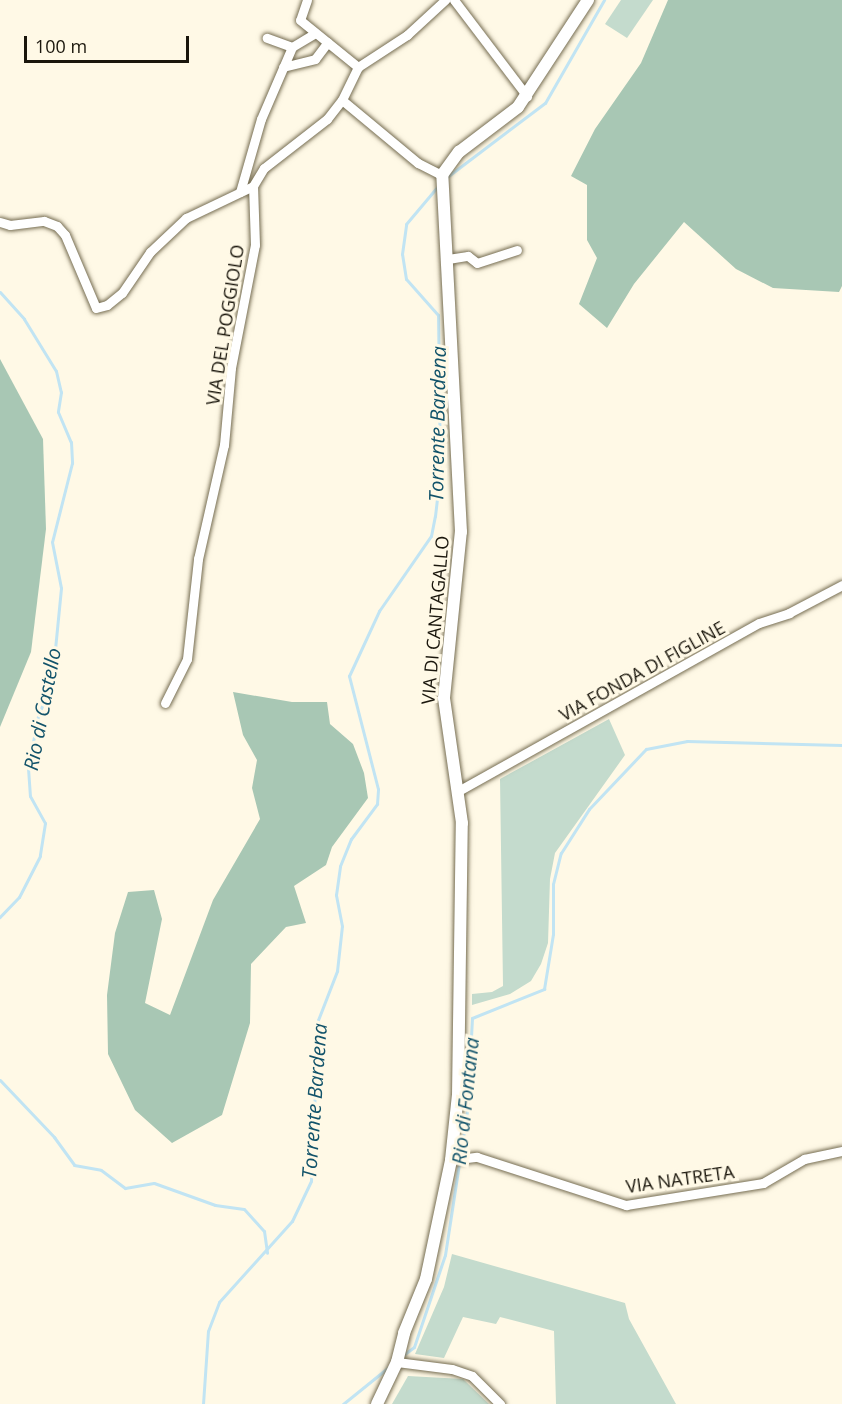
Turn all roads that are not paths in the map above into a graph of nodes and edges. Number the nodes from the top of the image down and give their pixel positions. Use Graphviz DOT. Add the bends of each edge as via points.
graph roads {
  1 [pos="307,0"];
  2 [pos="445,0"];
  3 [pos="454,0"];
  4 [pos="588,0"];
  5 [pos="314,34"];
  6 [pos="267,38"];
  7 [pos="328,42"];
  8 [pos="292,47"];
  9 [pos="284,67"];
  10 [pos="358,67"];
  11 [pos="527,96"];
  12 [pos="342,100"];
  13 [pos="443,181"];
  14 [pos="253,186"];
  15 [pos="240,192"];
  16 [pos="0,222"];
  17 [pos="517,250"];
  18 [pos="448,259"];
  19 [pos="842,585"];
  20 [pos="165,703"];
  21 [pos="460,790"];
  22 [pos="842,1151"];
  23 [pos="452,1160"];
  24 [pos="398,1356"];
  25 [pos="377,1404"];
  26 [pos="500,1404"];
  1 -- 5 [label="street" via="300,20"];
  2 -- 10 [label="street" via="407,35"];
  3 -- 11 [label="street"];
  4 -- 11 [label="street"];
  5 -- 7 [label="street"];
  5 -- 8 [label="street"];
  6 -- 8 [label="street"];
  7 -- 9 [label="street" via="315,59"];
  7 -- 10 [label="street"];
  8 -- 9 [label="street"];
  9 -- 15 [label="street" via="261,119"];
  10 -- 12 [label="street"];
  11 -- 13 [label="street" via="459,152"];
  12 -- 13 [label="street"];
  12 -- 14 [label="street" via="327,119 264,168"];
  13 -- 18 [label="street, VIA DI CANTAGALLO"];
  14 -- 15 [label="street"];
  14 -- 20 [label="street, VIA DEL POGGIOLO" via="255,245 231,368 224,445 198,559 187,659"];
  15 -- 16 [label="street" via="186,218 150,252 122,293 96,308 65,235 57,226 44,221 10,225"];
  17 -- 18 [label="street" via="477,263 468,256"];
  18 -- 21 [label="street, VIA DI CANTAGALLO" via="461,532 444,698 445,725"];
  19 -- 21 [label="street, VIA FONDA DI FIGLINE" via="789,613 759,623"];
  21 -- 23 [label="street, VIA DI CANTAGALLO" via="461,1002"];
  22 -- 23 [label="street, VIA NATRETA" via="804,1159 763,1183 626,1205 477,1157"];
  23 -- 24 [label="street, VIA DI CANTAGALLO" via="426,1278"];
  24 -- 25 [label="street, VIA DI CANTAGALLO"];
  24 -- 26 [label="street" via="472,1376"];
}
